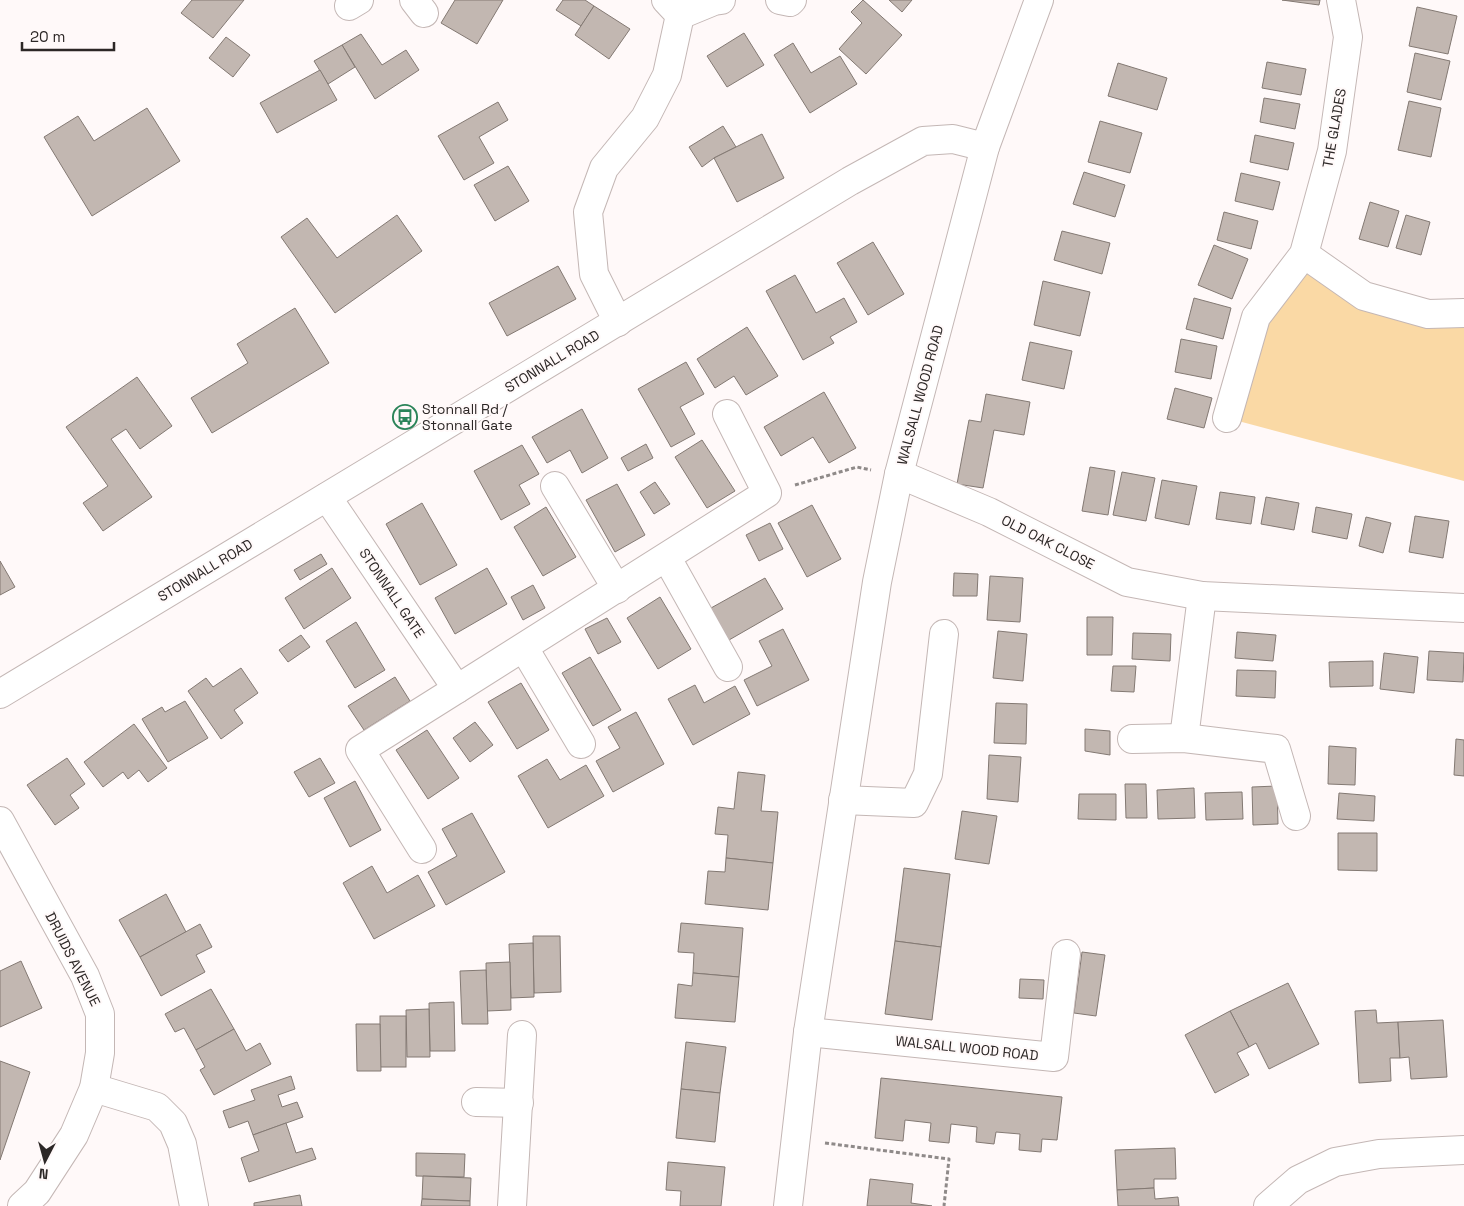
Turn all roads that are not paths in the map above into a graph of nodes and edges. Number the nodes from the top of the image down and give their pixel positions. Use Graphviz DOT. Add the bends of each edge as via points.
graph roads {
  1 [pos="721,0"];
  2 [pos="1039,0"];
  3 [pos="1341,0"];
  4 [pos="673,8"];
  5 [pos="985,147"];
  6 [pos="1304,254"];
  7 [pos="1464,312"];
  8 [pos="618,322"];
  9 [pos="727,414"];
  10 [pos="1226,418"];
  11 [pos="899,474"];
  12 [pos="555,486"];
  13 [pos="327,496"];
  14 [pos="667,558"];
  15 [pos="617,589"];
  16 [pos="1202,596"];
  17 [pos="1464,608"];
  18 [pos="944,634"];
  19 [pos="524,648"];
  20 [pos="728,667"];
  21 [pos="458,689"];
  22 [pos="0,694"];
  23 [pos="1184,738"];
  24 [pos="1132,739"];
  25 [pos="581,744"];
  26 [pos="843,800"];
  27 [pos="1296,816"];
  28 [pos="0,821"];
  29 [pos="422,849"];
  30 [pos="1066,954"];
  31 [pos="808,1032"];
  32 [pos="522,1035"];
  33 [pos="94,1088"];
  34 [pos="476,1102"];
  35 [pos="519,1103"];
  36 [pos="1464,1150"];
  37 [pos="22,1206"];
  38 [pos="194,1206"];
  39 [pos="512,1206"];
  40 [pos="788,1206"];
  41 [pos="1268,1206"];
  1 -- 4 [label="street"];
  2 -- 5 [label="street, WALSALL WOOD ROAD"];
  3 -- 6 [label="street, THE GLADES" via="1348,37 1332,151"];
  4 -- 8 [label="street" via="667,75 646,118 604,168 588,212 594,274"];
  5 -- 8 [label="street, STONNALL ROAD" via="953,139 923,141 850,181"];
  5 -- 11 [label="street, WALSALL WOOD ROAD"];
  6 -- 7 [label="street" via="1364,296 1428,314"];
  6 -- 10 [label="street, THE GLADES" via="1256,317"];
  8 -- 13 [label="street, STONNALL ROAD"];
  9 -- 14 [label="street" via="767,493"];
  11 -- 16 [label="street, OLD OAK CLOSE" via="988,512 1127,582"];
  11 -- 26 [label="street, WALSALL WOOD ROAD" via="876,582"];
  12 -- 15 [label="street"];
  13 -- 21 [label="street, STONNALL GATE"];
  13 -- 22 [label="street, STONNALL ROAD"];
  14 -- 15 [label="street"];
  14 -- 20 [label="street"];
  15 -- 19 [label="street"];
  16 -- 17 [label="street, OLD OAK CLOSE"];
  16 -- 23 [label="street"];
  18 -- 26 [label="street" via="928,774 914,803"];
  19 -- 21 [label="street"];
  19 -- 25 [label="street"];
  21 -- 29 [label="street" via="360,750"];
  23 -- 24 [label="street"];
  23 -- 27 [label="street" via="1276,749"];
  26 -- 31 [label="street, WALSALL WOOD ROAD"];
  28 -- 33 [label="street, DRUIDS AVENUE" via="85,976 100,1014 100,1053"];
  30 -- 31 [label="street, WALSALL WOOD ROAD" via="1054,1057"];
  31 -- 40 [label="street, WALSALL WOOD ROAD"];
  32 -- 35 [label="street"];
  33 -- 37 [label="street, DRUIDS AVENUE" via="74,1135 37,1192"];
  33 -- 38 [label="street" via="157,1107 173,1123 182,1144"];
  34 -- 35 [label="street"];
  35 -- 39 [label="street"];
  36 -- 41 [label="street" via="1379,1154 1335,1162 1298,1180"];
}
